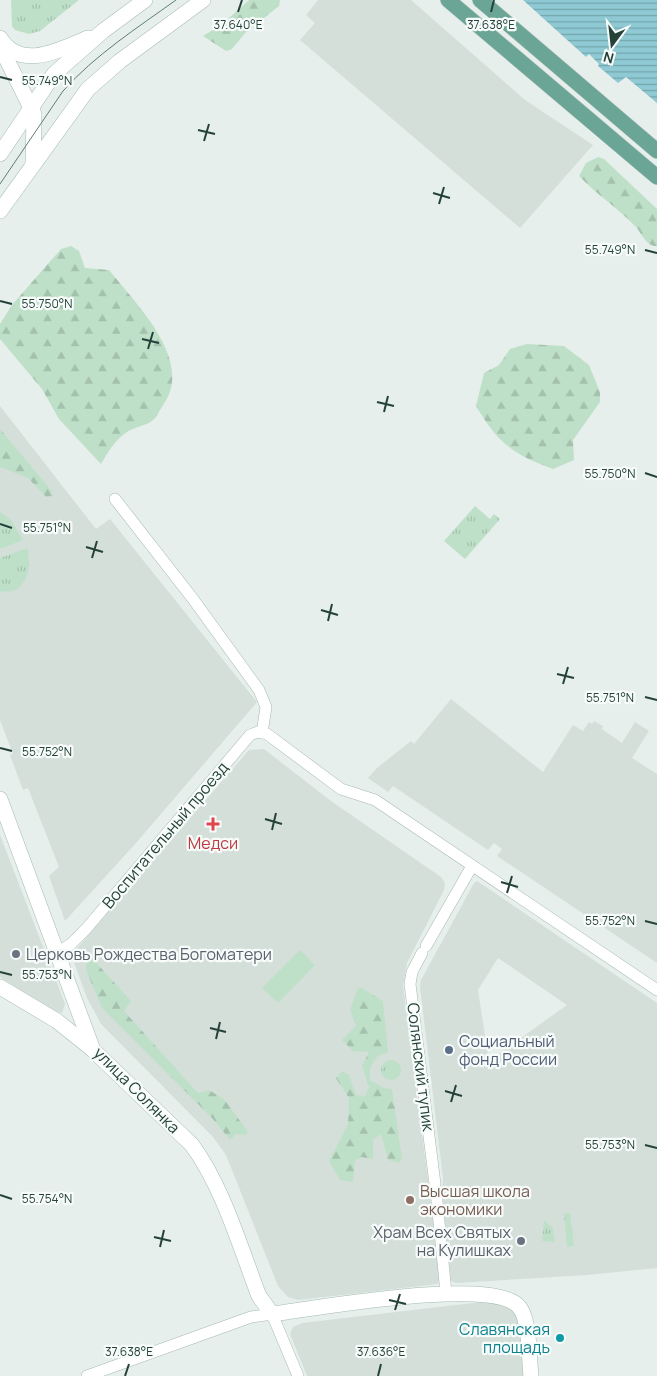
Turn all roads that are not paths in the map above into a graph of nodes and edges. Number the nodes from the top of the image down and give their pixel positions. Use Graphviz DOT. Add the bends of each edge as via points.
graph roads {
  1 [pos="144,0"];
  2 [pos="203,0"];
  3 [pos="448,0"];
  4 [pos="480,0"];
  5 [pos="103,31"];
  6 [pos="0,38"];
  7 [pos="0,46"];
  8 [pos="32,106"];
  9 [pos="657,151"];
  10 [pos="0,154"];
  11 [pos="33,166"];
  12 [pos="657,177"];
  13 [pos="0,211"];
  14 [pos="115,500"];
  15 [pos="262,733"];
  16 [pos="0,799"];
  17 [pos="472,866"];
  18 [pos="58,952"];
  19 [pos="0,987"];
  20 [pos="657,990"];
  21 [pos="93,1050"];
  22 [pos="446,1292"];
  23 [pos="272,1314"];
  24 [pos="86,1376"];
  25 [pos="298,1376"];
  26 [pos="531,1376"];
  1 -- 5 [label="main road"];
  2 -- 11 [label="main road" via="120,61 88,89"];
  3 -- 12 [label="main road"];
  4 -- 9 [label="main road"];
  5 -- 6 [label="main road" via="36,56 13,52"];
  5 -- 8 [label="main road" via="54,74"];
  7 -- 8 [label="main road"];
  8 -- 10 [label="main road"];
  8 -- 11 [label="main road" via="35,122"];
  11 -- 13 [label="main road"];
  14 -- 15 [label="street" via="259,690 266,707"];
  15 -- 17 [label="street" via="272,737 341,789 375,800"];
  15 -- 18 [label="street, Воспитательный проезд" via="250,735 71,944"];
  16 -- 18 [label="main road, улица Солянка"];
  17 -- 20 [label="street"];
  17 -- 22 [label="street, Солянский тупик" via="412,972 410,984"];
  18 -- 21 [label="main road, улица Солянка"];
  19 -- 21 [label="main road" via="57,1021"];
  21 -- 23 [label="main road, улица Солянка" via="200,1156 212,1176 259,1296"];
  22 -- 23 [label="main road"];
  22 -- 26 [label="main road" via="504,1297 520,1308 526,1325"];
  23 -- 24 [label="street" via="251,1318"];
  23 -- 25 [label="street"];
}
